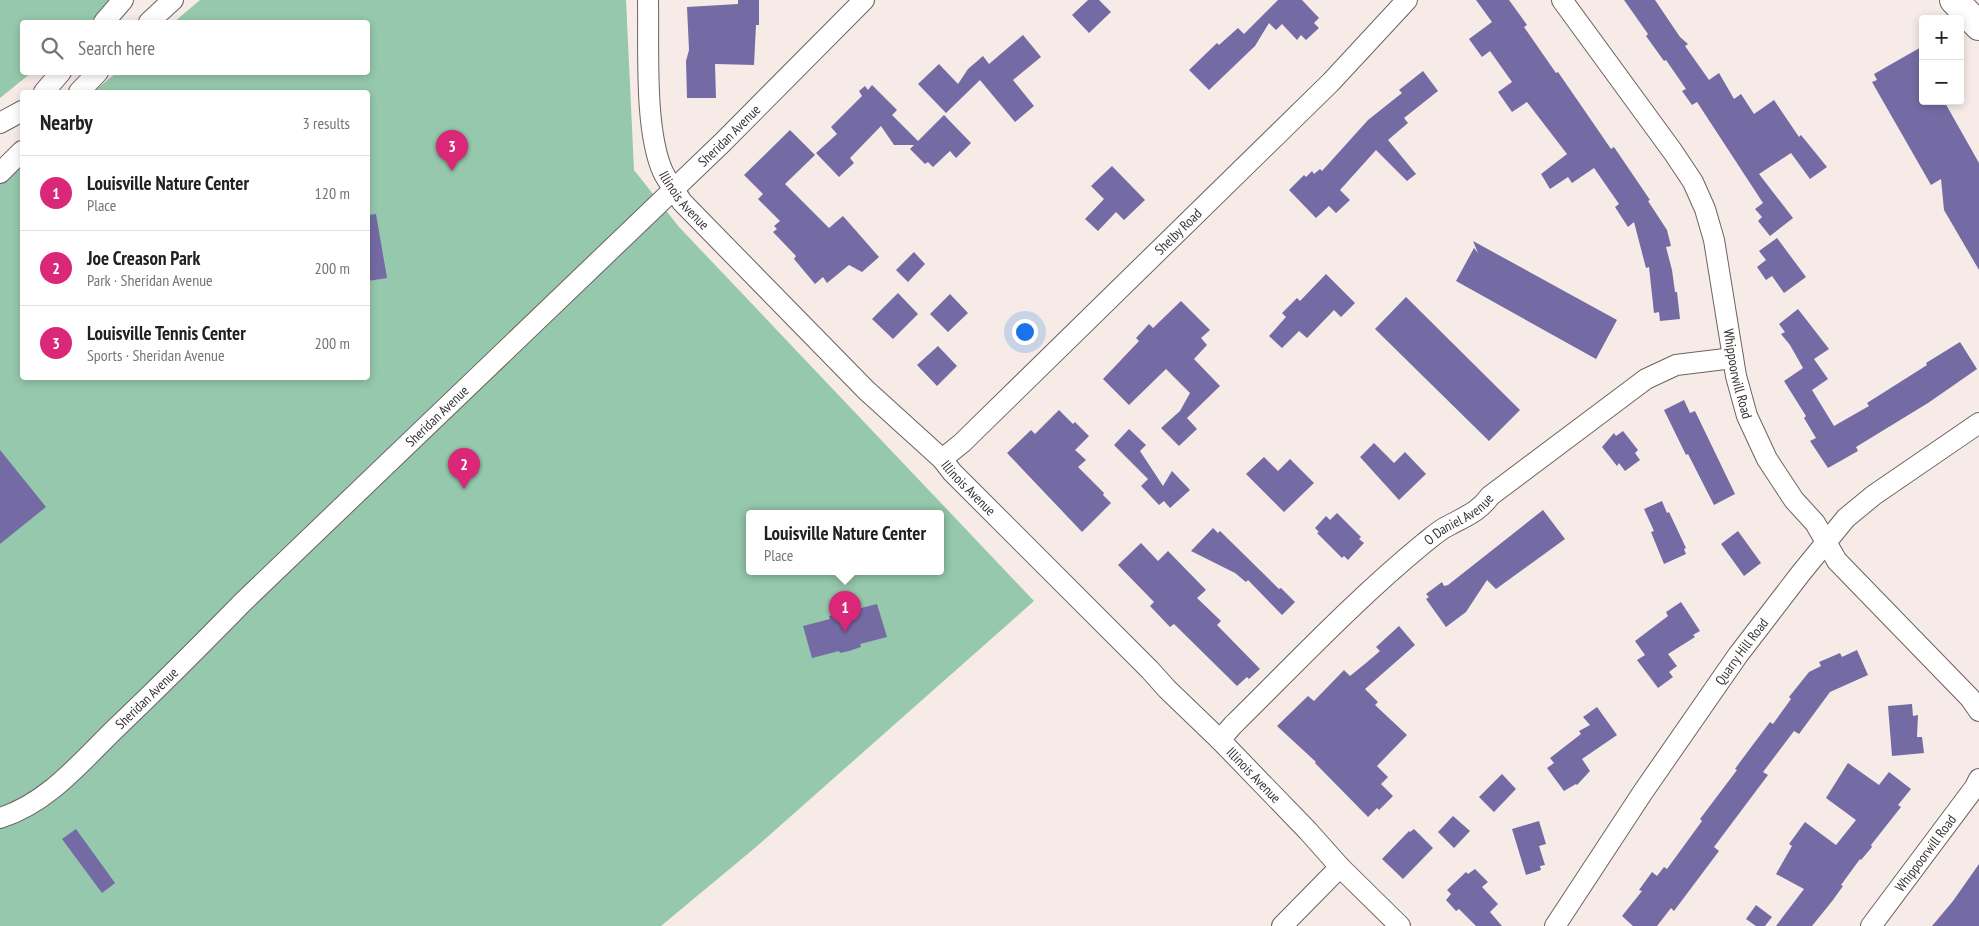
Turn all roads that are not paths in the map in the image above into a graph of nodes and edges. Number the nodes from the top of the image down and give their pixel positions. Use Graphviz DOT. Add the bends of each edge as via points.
graph roads {
  1 [pos="123,0"];
  2 [pos="173,0"];
  3 [pos="648,0"];
  4 [pos="864,0"];
  5 [pos="1407,0"];
  6 [pos="1562,0"];
  7 [pos="1954,0"];
  8 [pos="106,20"];
  9 [pos="151,20"];
  10 [pos="1979,26"];
  11 [pos="59,75"];
  12 [pos="95,75"];
  13 [pos="46,90"];
  14 [pos="81,90"];
  15 [pos="20,112"];
  16 [pos="0,123"];
  17 [pos="20,153"];
  18 [pos="0,172"];
  19 [pos="674,189"];
  20 [pos="1733,358"];
  21 [pos="1979,423"];
  22 [pos="942,459"];
  23 [pos="1827,541"];
  24 [pos="1979,711"];
  25 [pos="1220,740"];
  26 [pos="1979,778"];
  27 [pos="0,818"];
  28 [pos="1340,867"];
  29 [pos="1282,926"];
  30 [pos="1400,926"];
  31 [pos="1555,926"];
  32 [pos="1871,926"];
  1 -- 8 [label="street"];
  2 -- 9 [label="street"];
  3 -- 19 [label="street, Illinois Avenue" via="653,133 663,173"];
  4 -- 19 [label="street, Sheridan Avenue"];
  5 -- 22 [label="street, Shelby Road" via="1331,82"];
  6 -- 20 [label="street, Whippoorwill Road" via="1693,182 1714,240"];
  7 -- 10 [label="main road"];
  11 -- 13 [label="street"];
  12 -- 14 [label="street"];
  15 -- 16 [label="street"];
  17 -- 18 [label="street"];
  19 -- 22 [label="street, Illinois Avenue" via="708,230 866,390"];
  19 -- 27 [label="street, Sheridan Avenue" via="54,788 22,810"];
  20 -- 23 [label="street, Whippoorwill Road" via="1747,416 1767,459"];
  20 -- 25 [label="street, O Daniel Avenue" via="1676,365 1646,379 1490,496 1467,518 1446,526 1375,586"];
  21 -- 23 [label="street, Quarry Hill Road" via="1874,495 1846,518"];
  22 -- 25 [label="street, Illinois Avenue" via="970,491"];
  23 -- 24 [label="street, Whippoorwill Road" via="1837,561"];
  23 -- 31 [label="street, Quarry Hill Road" via="1738,655"];
  25 -- 28 [label="street, Illinois Avenue"];
  26 -- 32 [label="street, Whippoorwill Road"];
  28 -- 29 [label="street"];
  28 -- 30 [label="street"];
}
